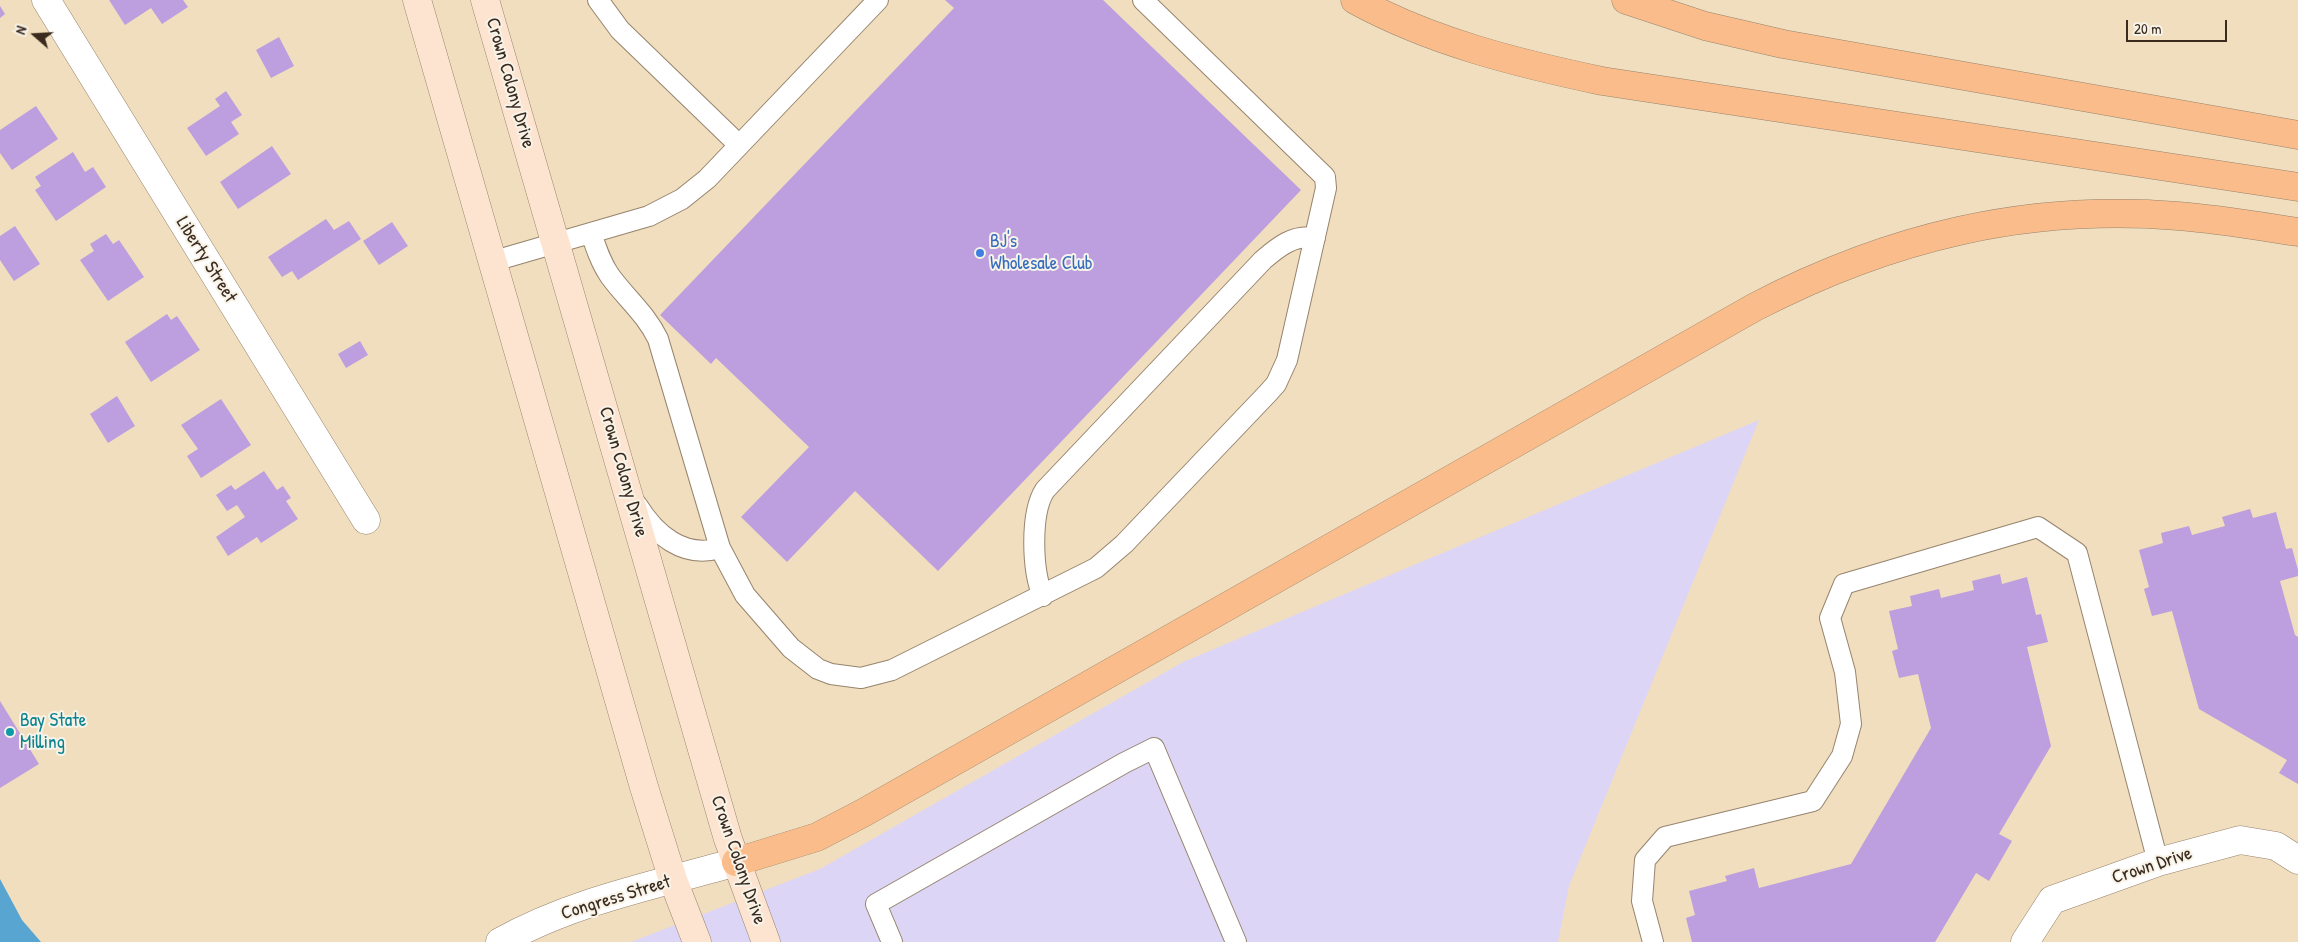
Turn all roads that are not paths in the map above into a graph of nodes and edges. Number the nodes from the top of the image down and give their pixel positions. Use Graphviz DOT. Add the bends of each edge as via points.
graph roads {
  1 [pos="46,0"];
  2 [pos="417,0"];
  3 [pos="485,0"];
  4 [pos="598,0"];
  5 [pos="878,0"];
  6 [pos="1142,0"];
  7 [pos="1355,0"];
  8 [pos="1626,0"];
  9 [pos="2298,135"];
  10 [pos="739,145"];
  11 [pos="2298,187"];
  12 [pos="591,232"];
  13 [pos="2298,232"];
  14 [pos="1315,238"];
  15 [pos="556,243"];
  16 [pos="494,261"];
  17 [pos="629,492"];
  18 [pos="366,520"];
  19 [pos="720,548"];
  20 [pos="1043,596"];
  21 [pos="2298,860"];
  22 [pos="736,862"];
  23 [pos="2158,862"];
  24 [pos="673,880"];
  25 [pos="500,942"];
  26 [pos="697,942"];
  27 [pos="766,942"];
  28 [pos="892,942"];
  29 [pos="1236,942"];
  30 [pos="1653,942"];
  31 [pos="2025,942"];
  1 -- 18 [label="street, Liberty Street"];
  2 -- 16 [label="street"];
  3 -- 15 [label="street, Crown Colony Drive"];
  4 -- 10 [label="lane" via="620,30"];
  5 -- 10 [label="lane"];
  6 -- 14 [label="lane" via="1323,174 1326,188"];
  7 -- 11 [label="highway" via="1408,25 1503,58 1602,81"];
  8 -- 9 [label="highway" via="1705,26 1782,44"];
  10 -- 12 [label="lane" via="696,189 666,209"];
  12 -- 15 [label="lane"];
  12 -- 19 [label="lane" via="610,276 644,314 658,339"];
  13 -- 22 [label="highway" via="2177,216 2116,213 2056,216 1962,229 1843,264 1755,307 863,813 817,836"];
  14 -- 20 [label="lane" via="1287,360 1276,384 1109,557 1088,573"];
  14 -- 20 [label="lane" via="1287,242 1263,260 1045,490 1036,519 1036,568"];
  15 -- 16 [label="lane"];
  15 -- 17 [label="street, Crown Colony Drive"];
  16 -- 24 [label="street"];
  17 -- 19 [label="lane" via="652,526 677,546 699,552"];
  17 -- 22 [label="street, Crown Colony Drive"];
  19 -- 20 [label="lane" via="745,595 790,648 818,669 846,677 878,675 892,670"];
  21 -- 23 [label="street, Crown Drive" via="2276,846 2240,840"];
  22 -- 24 [label="street, Congress Street"];
  22 -- 27 [label="street, Crown Colony Drive"];
  23 -- 30 [label="lane" via="2076,553 2038,527 1844,584 1830,618 1845,672 1852,724 1842,756 1813,800 1665,837 1645,860 1642,901"];
  23 -- 31 [label="street, Crown Drive" via="2052,900"];
  24 -- 25 [label="street, Congress Street" via="582,906"];
  24 -- 26 [label="street"];
  28 -- 29 [label="lane" via="876,904 1154,748"];
}
